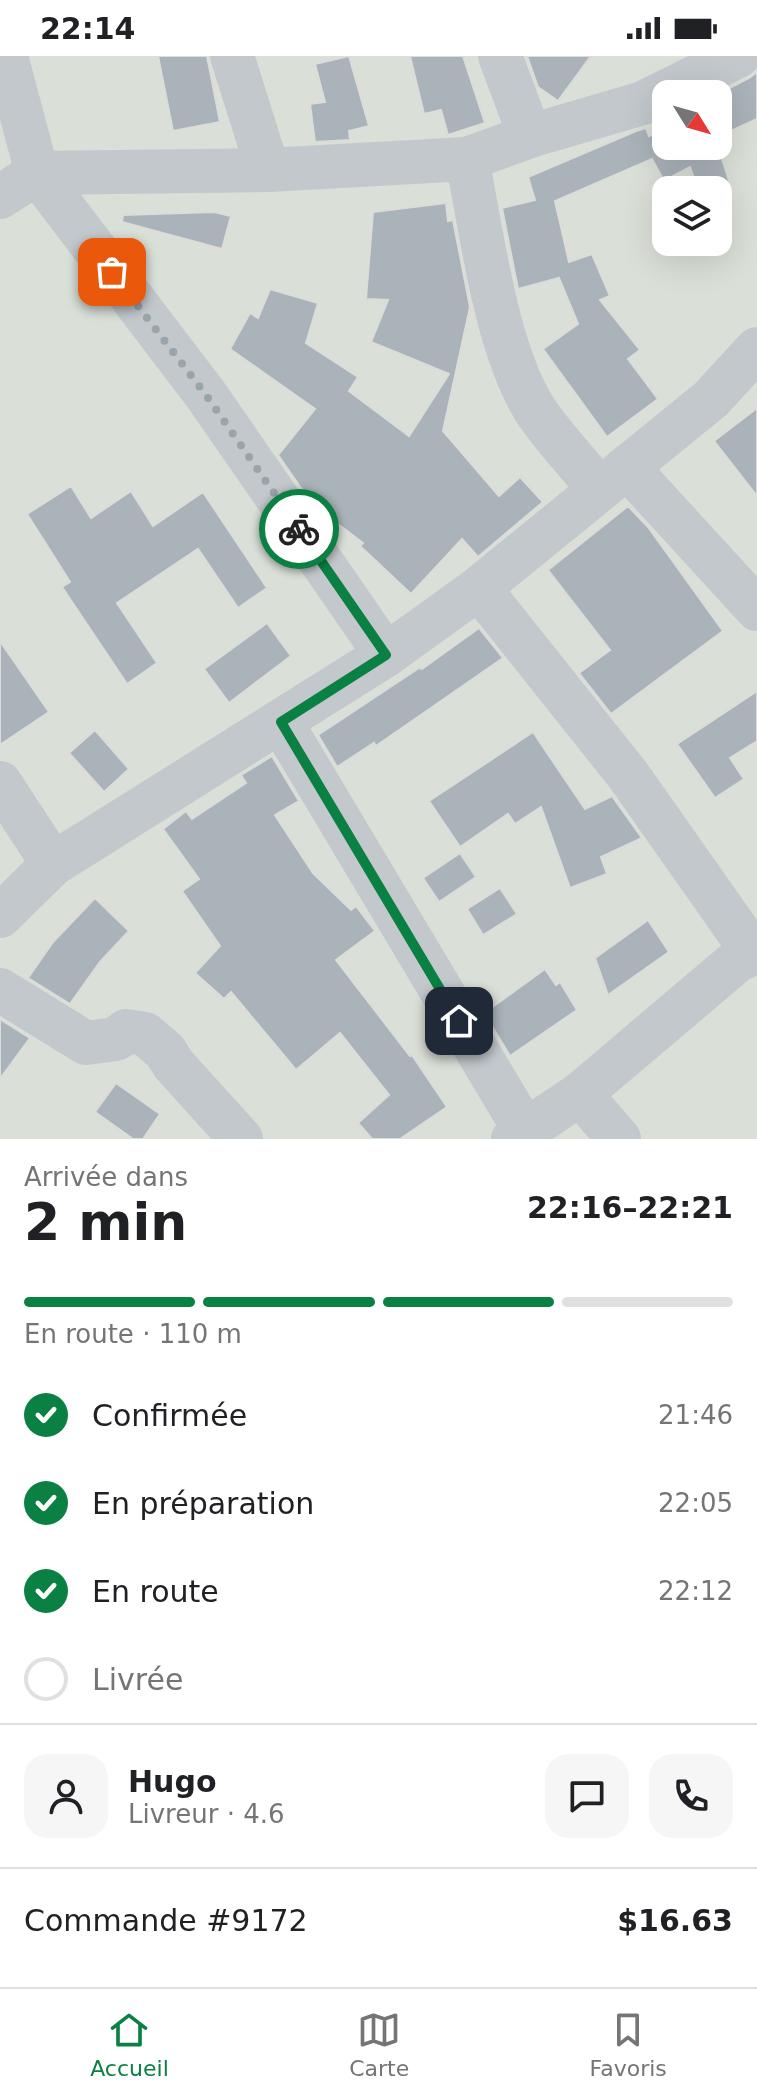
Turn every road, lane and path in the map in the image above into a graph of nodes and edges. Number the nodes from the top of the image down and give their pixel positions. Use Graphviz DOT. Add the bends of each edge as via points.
graph roads {
  1 [pos="6,56"];
  2 [pos="232,56"];
  3 [pos="500,56"];
  4 [pos="738,56"];
  5 [pos="530,136"];
  6 [pos="467,159"];
  7 [pos="268,170"];
  8 [pos="37,173"];
  9 [pos="0,197"];
  10 [pos="757,349"];
  11 [pos="613,478"];
  12 [pos="479,588"];
  13 [pos="757,609"];
  14 [pos="386,655"];
  15 [pos="281,722"];
  16 [pos="0,783"];
  17 [pos="53,864"];
  18 [pos="0,916"];
  19 [pos="752,958"];
  20 [pos="0,990"];
  21 [pos="580,1094"];
  22 [pos="519,1134"];
  23 [pos="241,1139"];
  24 [pos="619,1139"];
  1 -- 8 [label="street"];
  2 -- 7 [label="street"];
  3 -- 5 [label="street"];
  4 -- 5 [label="street" via="643,103"];
  5 -- 6 [label="street"];
  6 -- 7 [label="street"];
  6 -- 11 [label="street" via="511,357 537,411"];
  7 -- 8 [label="street"];
  8 -- 9 [label="street"];
  8 -- 14 [label="street" via="206,395"];
  10 -- 11 [label="street" via="711,399"];
  11 -- 12 [label="street"];
  11 -- 13 [label="street"];
  12 -- 14 [label="street"];
  12 -- 19 [label="street" via="628,775"];
  14 -- 15 [label="street"];
  15 -- 17 [label="street"];
  15 -- 22 [label="street"];
  16 -- 17 [label="street"];
  17 -- 18 [label="street"];
  19 -- 21 [label="street"];
  20 -- 23 [label="street" via="86,1043 116,1039 126,1031 145,1034"];
  21 -- 22 [label="street"];
  21 -- 24 [label="street"];
}
